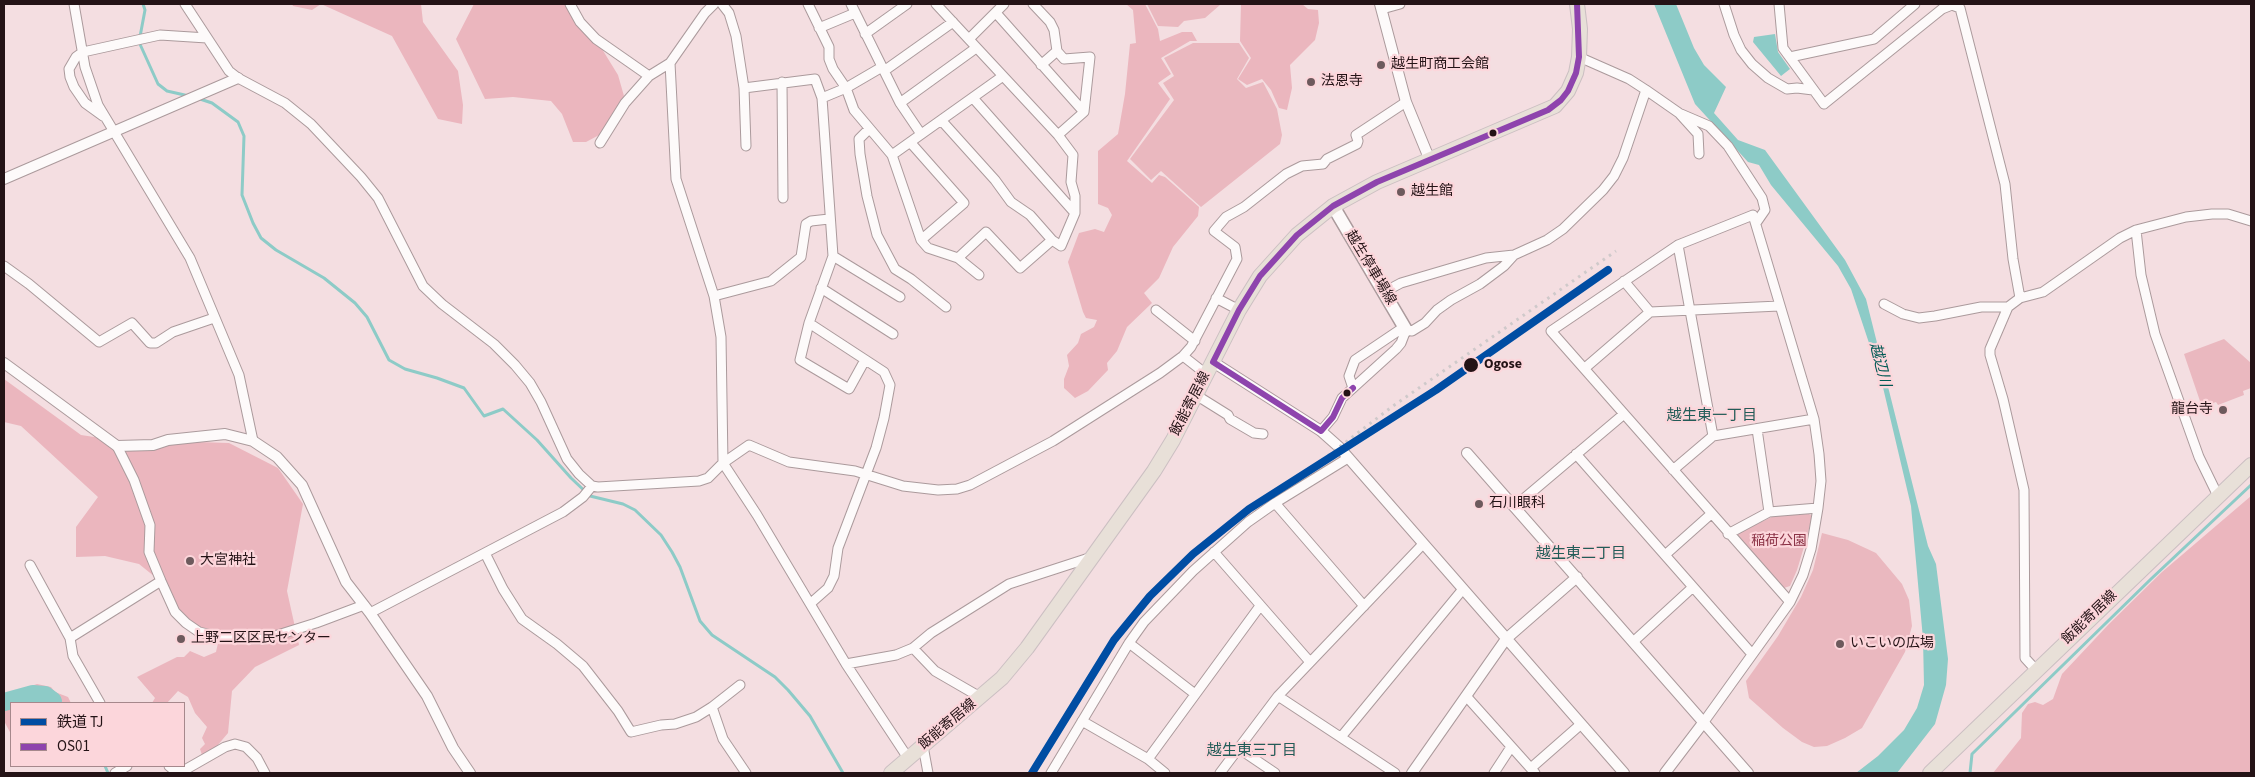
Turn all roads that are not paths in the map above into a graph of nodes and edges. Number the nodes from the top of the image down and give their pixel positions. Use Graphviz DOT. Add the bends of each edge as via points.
graph roads {
  1 [pos="74,4"];
  2 [pos="185,4"];
  3 [pos="570,4"];
  4 [pos="714,4"];
  5 [pos="722,4"];
  6 [pos="808,4"];
  7 [pos="908,4"];
  8 [pos="936,4"];
  9 [pos="1004,4"];
  10 [pos="1033,4"];
  11 [pos="1400,4"];
  12 [pos="1577,4"];
  13 [pos="1724,4"];
  14 [pos="1779,4"];
  15 [pos="1915,4"];
  16 [pos="1381,6"];
  17 [pos="853,8"];
  18 [pos="996,13"];
  19 [pos="953,22"];
  20 [pos="819,28"];
  21 [pos="865,34"];
  22 [pos="207,38"];
  23 [pos="969,40"];
  24 [pos="976,48"];
  25 [pos="1057,51"];
  26 [pos="83,52"];
  27 [pos="1579,57"];
  28 [pos="1790,57"];
  29 [pos="670,63"];
  30 [pos="1041,65"];
  31 [pos="883,69"];
  32 [pos="649,76"];
  33 [pos="1003,76"];
  34 [pos="238,78"];
  35 [pos="782,82"];
  36 [pos="744,88"];
  37 [pos="846,88"];
  38 [pos="1646,90"];
  39 [pos="1813,90"];
  40 [pos="822,98"];
  41 [pos="973,98"];
  42 [pos="900,102"];
  43 [pos="1406,102"];
  44 [pos="1084,112"];
  45 [pos="1679,113"];
  46 [pos="104,116"];
  47 [pos="941,120"];
  48 [pos="869,129"];
  49 [pos="114,130"];
  50 [pos="921,134"];
  51 [pos="1058,135"];
  52 [pos="910,142"];
  53 [pos="600,143"];
  54 [pos="746,146"];
  55 [pos="1699,154"];
  56 [pos="892,155"];
  57 [pos="1430,158"];
  58 [pos="4,179"];
  59 [pos="783,198"];
  60 [pos="1333,206"];
  61 [pos="1075,213"];
  62 [pos="829,218"];
  63 [pos="2251,221"];
  64 [pos="1756,223"];
  65 [pos="2136,230"];
  66 [pos="921,240"];
  67 [pos="1052,240"];
  68 [pos="1678,245"];
  69 [pos="1514,255"];
  70 [pos="833,256"];
  71 [pos="958,258"];
  72 [pos="4,266"];
  73 [pos="979,275"];
  74 [pos="1624,281"];
  75 [pos="821,288"];
  76 [pos="1384,292"];
  77 [pos="714,296"];
  78 [pos="900,297"];
  79 [pos="1216,298"];
  80 [pos="2020,298"];
  81 [pos="1884,304"];
  82 [pos="946,306"];
  83 [pos="1779,306"];
  84 [pos="2008,306"];
  85 [pos="1156,310"];
  86 [pos="1239,310"];
  87 [pos="1689,310"];
  88 [pos="1650,312"];
  89 [pos="214,318"];
  90 [pos="809,323"];
  91 [pos="1405,327"];
  92 [pos="893,334"];
  93 [pos="1194,341"];
  94 [pos="1182,356"];
  95 [pos="865,360"];
  96 [pos="1213,362"];
  97 [pos="4,363"];
  98 [pos="1585,368"];
  99 [pos="1206,374"];
  100 [pos="1353,388"];
  101 [pos="1196,395"];
  102 [pos="1624,414"];
  103 [pos="1814,420"];
  104 [pos="1756,429"];
  105 [pos="1321,431"];
  106 [pos="1263,434"];
  107 [pos="1713,436"];
  108 [pos="253,441"];
  109 [pos="117,446"];
  110 [pos="1467,453"];
  111 [pos="1576,454"];
  112 [pos="1348,458"];
  113 [pos="723,463"];
  114 [pos="2251,465"];
  115 [pos="1673,470"];
  116 [pos="865,474"];
  117 [pos="588,491"];
  118 [pos="2218,496"];
  119 [pos="1275,503"];
  120 [pos="1514,506"];
  121 [pos="1818,508"];
  122 [pos="1769,512"];
  123 [pos="1711,514"];
  124 [pos="1728,534"];
  125 [pos="1423,544"];
  126 [pos="1214,552"];
  127 [pos="485,553"];
  128 [pos="1665,555"];
  129 [pos="1093,557"];
  130 [pos="30,565"];
  131 [pos="1577,577"];
  132 [pos="161,581"];
  133 [pos="1693,587"];
  134 [pos="1463,589"];
  135 [pos="1790,602"];
  136 [pos="811,603"];
  137 [pos="1260,606"];
  138 [pos="1364,606"];
  139 [pos="367,609"];
  140 [pos="70,638"];
  141 [pos="1506,639"];
  142 [pos="1632,642"];
  143 [pos="1129,643"];
  144 [pos="913,648"];
  145 [pos="1752,654"];
  146 [pos="1310,662"];
  147 [pos="846,664"];
  148 [pos="2036,670"];
  149 [pos="740,685"];
  150 [pos="1195,694"];
  151 [pos="1278,696"];
  152 [pos="1466,696"];
  153 [pos="980,697"];
  154 [pos="99,702"];
  155 [pos="712,707"];
  156 [pos="1082,721"];
  157 [pos="1703,723"];
  158 [pos="1580,725"];
  159 [pos="1341,737"];
  160 [pos="923,746"];
  161 [pos="1511,747"];
  162 [pos="1238,748"];
  163 [pos="908,758"];
  164 [pos="1148,759"];
  165 [pos="171,767"];
  166 [pos="1533,771"];
  167 [pos="265,773"];
  168 [pos="470,773"];
  169 [pos="746,773"];
  170 [pos="890,773"];
  171 [pos="928,773"];
  172 [pos="1051,773"];
  173 [pos="1165,773"];
  174 [pos="1220,773"];
  175 [pos="1275,773"];
  176 [pos="1395,773"];
  177 [pos="1412,773"];
  178 [pos="1494,773"];
  179 [pos="1624,773"];
  180 [pos="1665,773"];
  181 [pos="1748,773"];
  182 [pos="1930,773"];
  1 -- 26 [label="street"];
  2 -- 22 [label="street"];
  3 -- 32 [label="street" via="580,22 596,39"];
  4 -- 29 [label="street"];
  5 -- 36 [label="street" via="729,12 736,36"];
  6 -- 20 [label="street"];
  7 -- 21 [label="street"];
  8 -- 19 [label="street"];
  9 -- 18 [label="street"];
  10 -- 25 [label="street" via="1050,22"];
  11 -- 16 [label="street"];
  12 -- 27 [label="main road, 飯能寄居線"];
  13 -- 39 [label="street" via="1741,50 1752,64 1787,89"];
  14 -- 28 [label="street" via="1783,48"];
  15 -- 28 [label="street" via="1874,39"];
  16 -- 43 [label="street"];
  17 -- 20 [label="street"];
  17 -- 21 [label="street"];
  18 -- 23 [label="street"];
  18 -- 30 [label="street"];
  19 -- 23 [label="street"];
  19 -- 31 [label="street"];
  20 -- 37 [label="street" via="829,47 833,69"];
  21 -- 31 [label="street"];
  22 -- 26 [label="street" via="160,35"];
  22 -- 34 [label="street" via="229,71"];
  23 -- 24 [label="street"];
  24 -- 33 [label="street"];
  24 -- 42 [label="street"];
  25 -- 30 [label="street"];
  25 -- 44 [label="street" via="1064,59 1090,57"];
  26 -- 46 [label="street" via="87,73"];
  26 -- 46 [label="street" via="73,60 70,77 79,96 92,110"];
  27 -- 38 [label="street"];
  27 -- 57 [label="main road, 飯能寄居線" via="1568,91 1555,106"];
  28 -- 39 [label="street"];
  29 -- 32 [label="street"];
  29 -- 77 [label="street" via="676,179"];
  30 -- 44 [label="street"];
  31 -- 37 [label="street"];
  31 -- 42 [label="street"];
  32 -- 53 [label="street" via="625,102"];
  33 -- 41 [label="street"];
  33 -- 51 [label="street"];
  34 -- 49 [label="street"];
  34 -- 117 [label="street" via="285,103 311,124 361,176 378,198 423,286 494,344 530,383 567,459"];
  35 -- 36 [label="street"];
  35 -- 40 [label="street" via="815,79"];
  35 -- 59 [label="street"];
  36 -- 54 [label="street"];
  37 -- 40 [label="street"];
  37 -- 48 [label="street" via="854,110"];
  38 -- 45 [label="street"];
  38 -- 69 [label="street" via="1623,158 1603,190 1563,230"];
  39 -- 80 [label="street" via="1824,104 1942,9 1952,5 1960,8 2005,184"];
  40 -- 62 [label="street"];
  41 -- 47 [label="street"];
  41 -- 61 [label="street"];
  42 -- 50 [label="street"];
  43 -- 57 [label="street"];
  43 -- 79 [label="street" via="1356,135 1357,144 1323,164 1302,166 1286,174 1226,217 1214,230 1235,247 1237,259"];
  44 -- 51 [label="street"];
  45 -- 55 [label="street" via="1698,134"];
  45 -- 64 [label="street" via="1709,126 1728,146 1762,198 1764,210"];
  46 -- 49 [label="street"];
  47 -- 50 [label="street"];
  47 -- 67 [label="street" via="1011,202 1030,215"];
  48 -- 56 [label="street"];
  48 -- 82 [label="street" via="859,140 860,154 877,235 895,269"];
  49 -- 58 [label="street"];
  49 -- 89 [label="street" via="190,258"];
  50 -- 52 [label="street"];
  51 -- 61 [label="street" via="1073,155 1071,182"];
  52 -- 56 [label="street"];
  52 -- 66 [label="street" via="964,203"];
  56 -- 66 [label="street"];
  57 -- 60 [label="main road, 飯能寄居線"];
  60 -- 76 [label="main road, 越生停車場線"];
  60 -- 86 [label="main road, 飯能寄居線" via="1297,234 1260,276"];
  61 -- 67 [label="street" via="1061,246"];
  62 -- 70 [label="street"];
  62 -- 77 [label="street" via="806,224 800,257 771,281"];
  63 -- 65 [label="street" via="2228,214 2212,214"];
  64 -- 68 [label="street" via="1753,215"];
  64 -- 83 [label="street"];
  65 -- 80 [label="street" via="2043,292"];
  65 -- 118 [label="street" via="2140,275 2155,334 2199,457"];
  66 -- 71 [label="street" via="928,248"];
  67 -- 71 [label="street" via="1020,268 986,232"];
  68 -- 74 [label="street"];
  68 -- 87 [label="street"];
  69 -- 76 [label="street" via="1486,258"];
  69 -- 91 [label="street" via="1504,266 1444,305 1425,323 1412,331"];
  70 -- 75 [label="street"];
  70 -- 78 [label="street"];
  71 -- 73 [label="street"];
  72 -- 89 [label="street" via="100,342 132,324 150,344 156,343 173,332"];
  74 -- 88 [label="street"];
  74 -- 98 [label="street" via="1551,331"];
  75 -- 90 [label="street"];
  75 -- 92 [label="street"];
  76 -- 91 [label="main road, 越生停車場線"];
  77 -- 113 [label="street" via="721,337"];
  79 -- 86 [label="street"];
  79 -- 93 [label="street"];
  80 -- 84 [label="street"];
  81 -- 84 [label="street" via="1919,318 1981,307"];
  83 -- 87 [label="street"];
  83 -- 103 [label="street"];
  84 -- 148 [label="street" via="1990,355 2024,490 2025,658"];
  85 -- 93 [label="street"];
  86 -- 96 [label="main road, 飯能寄居線"];
  87 -- 88 [label="street"];
  87 -- 107 [label="street"];
  88 -- 98 [label="street"];
  89 -- 108 [label="street" via="239,375"];
  90 -- 95 [label="street"];
  90 -- 95 [label="street" via="800,360 849,389"];
  91 -- 100 [label="street" via="1396,349"];
  91 -- 100 [label="street" via="1355,360 1349,376"];
  93 -- 94 [label="street"];
  94 -- 99 [label="street"];
  94 -- 116 [label="street" via="1053,441 970,485 938,490 903,486"];
  95 -- 116 [label="street" via="884,372 890,385 876,448"];
  96 -- 99 [label="main road, 飯能寄居線"];
  96 -- 105 [label="street"];
  97 -- 109 [label="street"];
  98 -- 102 [label="street"];
  99 -- 101 [label="main road, 飯能寄居線"];
  100 -- 105 [label="street" via="1342,398 1333,417"];
  101 -- 106 [label="street" via="1230,419"];
  101 -- 129 [label="main road, 飯能寄居線" via="1154,471"];
  102 -- 111 [label="street"];
  102 -- 115 [label="street"];
  103 -- 104 [label="street"];
  103 -- 121 [label="street" via="1820,463"];
  104 -- 107 [label="street"];
  104 -- 122 [label="street"];
  105 -- 112 [label="street"];
  107 -- 115 [label="street"];
  108 -- 109 [label="street" via="225,434 168,440 153,445"];
  108 -- 139 [label="street" via="277,457 302,485 346,582"];
  109 -- 132 [label="street" via="150,524 149,552"];
  110 -- 120 [label="street"];
  111 -- 120 [label="street"];
  111 -- 128 [label="street"];
  112 -- 119 [label="street"];
  112 -- 125 [label="street"];
  113 -- 116 [label="street" via="749,444 789,462"];
  113 -- 117 [label="street" via="708,478 692,483"];
  113 -- 136 [label="street"];
  114 -- 118 [label="main road, 飯能寄居線"];
  115 -- 123 [label="street"];
  116 -- 136 [label="street" via="838,548 834,576 828,588"];
  117 -- 127 [label="street" via="563,512"];
  118 -- 148 [label="main road, 飯能寄居線"];
  119 -- 126 [label="street"];
  119 -- 138 [label="street"];
  120 -- 131 [label="street"];
  121 -- 122 [label="street"];
  121 -- 135 [label="street" via="1811,549"];
  122 -- 124 [label="street"];
  123 -- 124 [label="street"];
  123 -- 128 [label="street"];
  124 -- 135 [label="street"];
  125 -- 134 [label="street"];
  125 -- 138 [label="street"];
  126 -- 137 [label="street"];
  126 -- 143 [label="street" via="1144,622"];
  127 -- 139 [label="street"];
  127 -- 155 [label="street" via="522,619 583,666 632,732 675,724"];
  128 -- 133 [label="street"];
  129 -- 144 [label="street" via="1009,584"];
  129 -- 153 [label="main road, 飯能寄居線" via="1027,648 1002,678"];
  130 -- 140 [label="street"];
  131 -- 141 [label="street"];
  131 -- 142 [label="street"];
  132 -- 139 [label="street" via="175,612 186,623 199,632 225,638 265,639"];
  132 -- 140 [label="street"];
  133 -- 142 [label="street"];
  133 -- 145 [label="street"];
  134 -- 141 [label="street"];
  134 -- 159 [label="street"];
  135 -- 145 [label="street"];
  136 -- 147 [label="street"];
  137 -- 146 [label="street"];
  137 -- 150 [label="street"];
  138 -- 146 [label="street"];
  139 -- 168 [label="street" via="426,696"];
  140 -- 154 [label="street" via="73,656"];
  141 -- 152 [label="street"];
  141 -- 158 [label="street"];
  142 -- 157 [label="street"];
  143 -- 150 [label="street"];
  143 -- 156 [label="street"];
  144 -- 147 [label="street" via="896,655"];
  144 -- 153 [label="street" via="935,671"];
  145 -- 157 [label="street"];
  146 -- 151 [label="street"];
  147 -- 163 [label="street"];
  148 -- 182 [label="main road, 飯能寄居線"];
  149 -- 155 [label="street"];
  150 -- 164 [label="street"];
  151 -- 159 [label="street"];
  151 -- 162 [label="street"];
  152 -- 161 [label="street"];
  152 -- 177 [label="street"];
  153 -- 160 [label="main road, 飯能寄居線"];
  155 -- 169 [label="street" via="723,739"];
  156 -- 164 [label="street"];
  156 -- 172 [label="street"];
  157 -- 180 [label="street"];
  157 -- 181 [label="street"];
  158 -- 166 [label="street"];
  158 -- 179 [label="street"];
  159 -- 176 [label="street"];
  160 -- 163 [label="main road, 飯能寄居線"];
  160 -- 171 [label="street"];
  161 -- 166 [label="street"];
  161 -- 178 [label="street"];
  162 -- 174 [label="street"];
  162 -- 175 [label="street"];
  163 -- 170 [label="main road, 飯能寄居線"];
  164 -- 173 [label="street"];
  165 -- 167 [label="street" via="182,771 235,744 246,747"];
}
